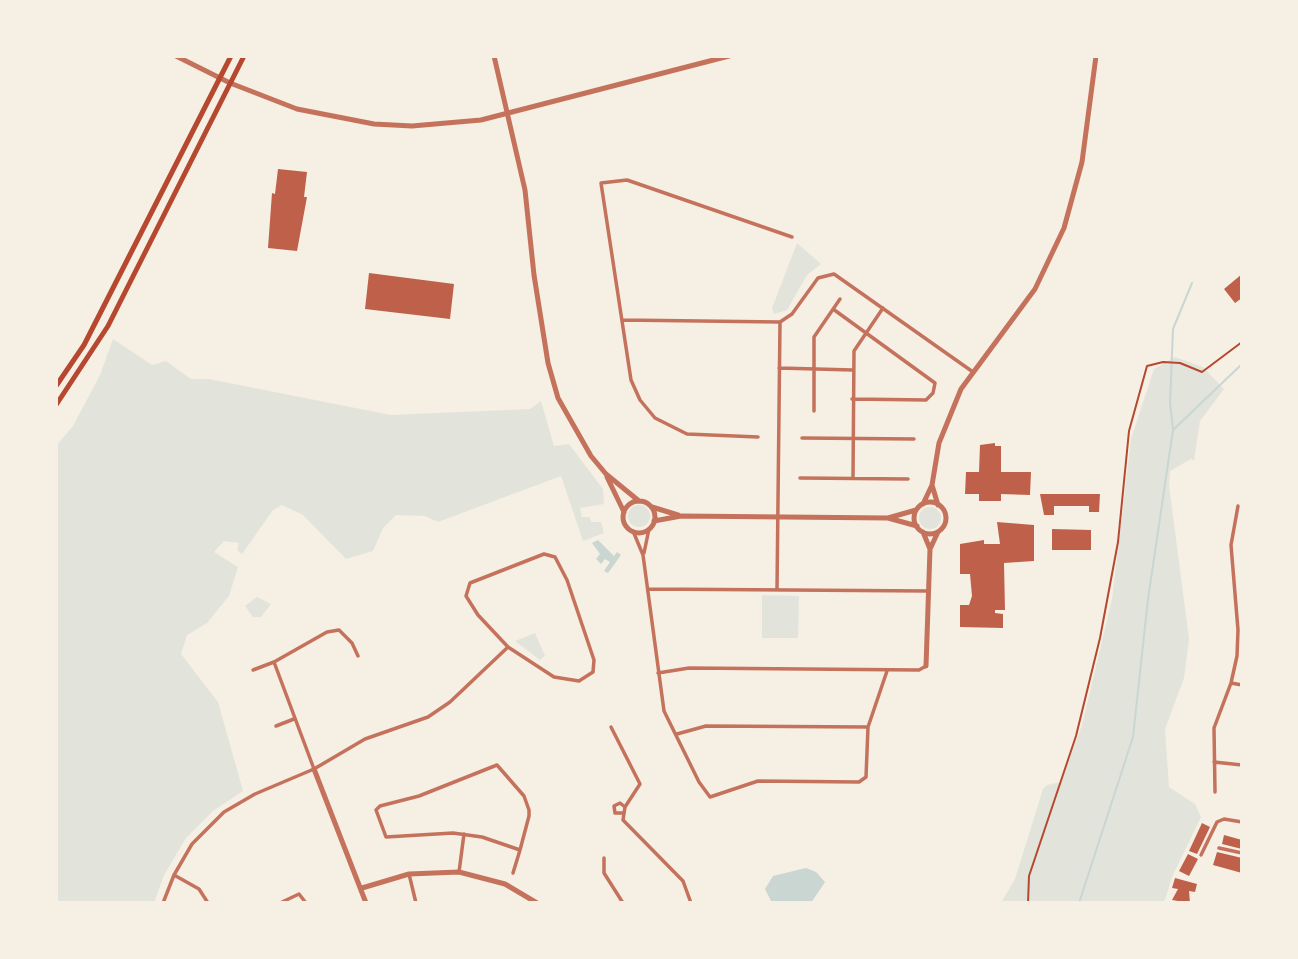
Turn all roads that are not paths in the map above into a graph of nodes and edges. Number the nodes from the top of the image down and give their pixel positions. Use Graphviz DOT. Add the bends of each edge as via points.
graph roads {
  1 [pos="176,56"];
  2 [pos="231,56"];
  3 [pos="244,56"];
  4 [pos="494,56"];
  5 [pos="729,56"];
  6 [pos="1096,56"];
  7 [pos="219,78"];
  8 [pos="230,83"];
  9 [pos="508,114"];
  10 [pos="792,237"];
  11 [pos="840,299"];
  12 [pos="883,308"];
  13 [pos="833,309"];
  14 [pos="622,320"];
  15 [pos="780,322"];
  16 [pos="865,334"];
  17 [pos="779,368"];
  18 [pos="814,369"];
  19 [pos="853,370"];
  20 [pos="973,373"];
  21 [pos="56,386"];
  22 [pos="852,399"];
  23 [pos="56,405"];
  24 [pos="814,411"];
  25 [pos="758,437"];
  26 [pos="802,438"];
  27 [pos="853,438"];
  28 [pos="914,439"];
  29 [pos="606,474"];
  30 [pos="800,478"];
  31 [pos="853,478"];
  32 [pos="908,479"];
  33 [pos="932,485"];
  34 [pos="639,501"];
  35 [pos="923,504"];
  36 [pos="939,505"];
  37 [pos="1238,506"];
  38 [pos="652,507"];
  39 [pos="916,510"];
  40 [pos="624,512"];
  41 [pos="681,516"];
  42 [pos="778,517"];
  43 [pos="888,518"];
  44 [pos="654,521"];
  45 [pos="916,526"];
  46 [pos="649,529"];
  47 [pos="634,531"];
  48 [pos="923,532"];
  49 [pos="939,532"];
  50 [pos="930,550"];
  51 [pos="643,555"];
  52 [pos="648,589"];
  53 [pos="777,590"];
  54 [pos="930,591"];
  55 [pos="508,647"];
  56 [pos="358,656"];
  57 [pos="274,662"];
  58 [pos="926,666"];
  59 [pos="253,670"];
  60 [pos="887,671"];
  61 [pos="658,673"];
  62 [pos="1231,683"];
  63 [pos="1242,685"];
  64 [pos="294,719"];
  65 [pos="276,726"];
  66 [pos="611,727"];
  67 [pos="868,727"];
  68 [pos="677,734"];
  69 [pos="1214,762"];
  70 [pos="1242,765"];
  71 [pos="314,769"];
  72 [pos="1215,792"];
  73 [pos="625,807"];
  74 [pos="622,813"];
  75 [pos="1242,822"];
  76 [pos="464,834"];
  77 [pos="1219,848"];
  78 [pos="520,850"];
  79 [pos="1242,853"];
  80 [pos="1201,855"];
  81 [pos="604,858"];
  82 [pos="459,872"];
  83 [pos="513,873"];
  84 [pos="410,874"];
  85 [pos="174,875"];
  86 [pos="362,888"];
  87 [pos="163,903"];
  88 [pos="208,903"];
  89 [pos="280,903"];
  90 [pos="306,903"];
  91 [pos="366,903"];
  92 [pos="416,903"];
  93 [pos="537,903"];
  94 [pos="623,903"];
  95 [pos="691,903"];
  1 -- 7 [label="street"];
  2 -- 7 [label="main road"];
  3 -- 8 [label="main road"];
  4 -- 9 [label="street"];
  5 -- 9 [label="street"];
  6 -- 20 [label="street" via="1082,162 1064,228 1037,285"];
  7 -- 8 [label="street"];
  7 -- 21 [label="main road" via="84,345"];
  8 -- 9 [label="street" via="297,109 374,124 452,124"];
  8 -- 23 [label="main road" via="108,326"];
  9 -- 29 [label="street" via="525,190 548,363 573,429"];
  10 -- 14 [label="street" via="627,180 601,183"];
  11 -- 13 [label="street"];
  12 -- 15 [label="street" via="834,274 825,274"];
  12 -- 16 [label="street"];
  12 -- 20 [label="street"];
  13 -- 16 [label="street"];
  13 -- 18 [label="street" via="814,337"];
  14 -- 15 [label="street"];
  14 -- 25 [label="street" via="634,389 654,418 687,434"];
  15 -- 17 [label="street"];
  16 -- 19 [label="street" via="854,351"];
  16 -- 22 [label="street" via="932,380 935,390 930,397"];
  17 -- 18 [label="street"];
  17 -- 42 [label="street"];
  18 -- 19 [label="street"];
  18 -- 24 [label="street"];
  19 -- 22 [label="street"];
  20 -- 33 [label="street" via="948,416"];
  22 -- 27 [label="street"];
  26 -- 27 [label="street"];
  27 -- 28 [label="street"];
  27 -- 31 [label="street"];
  29 -- 34 [label="street"];
  29 -- 40 [label="street"];
  30 -- 31 [label="street"];
  31 -- 32 [label="street"];
  33 -- 35 [label="street"];
  33 -- 36 [label="street"];
  34 -- 38 [label="street"];
  34 -- 40 [label="street" via="630,503"];
  35 -- 36 [label="street"];
  35 -- 39 [label="street"];
  36 -- 49 [label="street" via="946,518"];
  37 -- 62 [label="street" via="1231,545 1238,630"];
  38 -- 41 [label="street"];
  38 -- 44 [label="street"];
  39 -- 43 [label="street"];
  39 -- 45 [label="street"];
  40 -- 47 [label="street" via="624,522"];
  41 -- 42 [label="street"];
  41 -- 44 [label="street"];
  42 -- 43 [label="street"];
  42 -- 53 [label="street"];
  43 -- 45 [label="street"];
  44 -- 46 [label="street"];
  45 -- 48 [label="street"];
  46 -- 47 [label="street"];
  46 -- 51 [label="street"];
  47 -- 51 [label="street"];
  48 -- 49 [label="street"];
  48 -- 50 [label="street"];
  49 -- 50 [label="street"];
  50 -- 54 [label="street"];
  51 -- 52 [label="street"];
  52 -- 53 [label="street"];
  52 -- 61 [label="street"];
  53 -- 54 [label="street"];
  54 -- 58 [label="street"];
  55 -- 55 [label="street" via="554,677 579,681 593,672 594,660 555,557 544,554 470,583 466,589 478,615"];
  55 -- 71 [label="street" via="428,717 365,739"];
  56 -- 57 [label="street" via="339,631 327,632"];
  57 -- 59 [label="street"];
  57 -- 64 [label="street"];
  58 -- 60 [label="street"];
  60 -- 61 [label="street" via="689,668"];
  60 -- 67 [label="street"];
  61 -- 68 [label="street" via="664,711"];
  62 -- 63 [label="street"];
  62 -- 69 [label="street" via="1214,728"];
  64 -- 65 [label="street"];
  64 -- 71 [label="street"];
  66 -- 73 [label="street" via="640,784"];
  67 -- 68 [label="street" via="706,726"];
  67 -- 68 [label="street" via="866,777 859,782 758,781 710,797"];
  69 -- 70 [label="street"];
  69 -- 72 [label="street"];
  71 -- 85 [label="street" via="225,812 192,845"];
  71 -- 86 [label="street"];
  73 -- 74 [label="street"];
  73 -- 74 [label="street" via="620,803 614,806 615,813"];
  74 -- 95 [label="street" via="625,822 682,881"];
  75 -- 80 [label="street" via="1217,822"];
  76 -- 78 [label="street"];
  76 -- 78 [label="street" via="386,837 377,819 378,807 497,765 528,804"];
  76 -- 82 [label="street"];
  77 -- 79 [label="street"];
  78 -- 83 [label="street"];
  81 -- 94 [label="street" via="604,873"];
  82 -- 84 [label="street"];
  82 -- 93 [label="street" via="505,884"];
  84 -- 86 [label="street"];
  84 -- 92 [label="street"];
  85 -- 87 [label="street"];
  85 -- 88 [label="street" via="199,889"];
  86 -- 91 [label="street"];
  89 -- 90 [label="street" via="301,895"];
}
